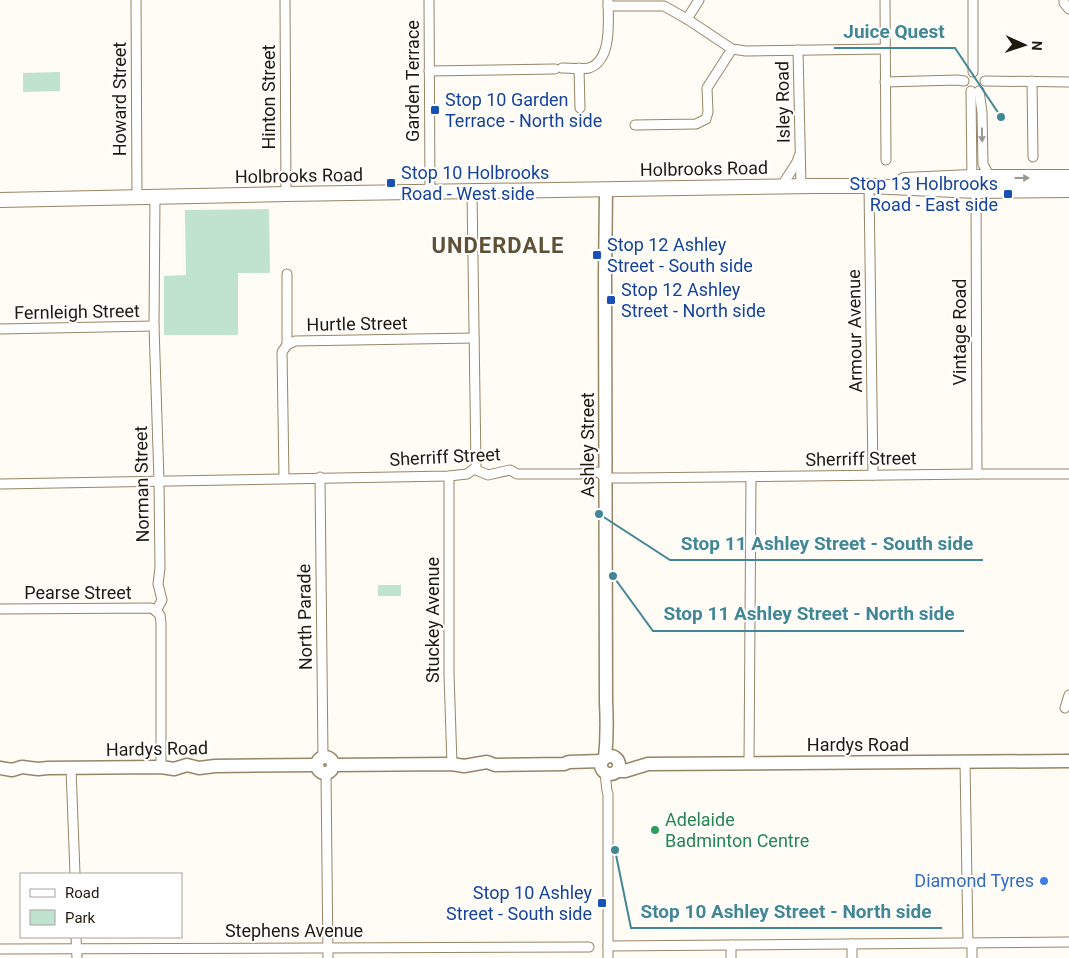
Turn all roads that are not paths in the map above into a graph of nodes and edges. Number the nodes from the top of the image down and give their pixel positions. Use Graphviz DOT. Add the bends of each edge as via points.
graph roads {
  1 [pos="136,0"];
  2 [pos="284,0"];
  3 [pos="429,0"];
  4 [pos="699,0"];
  5 [pos="885,0"];
  6 [pos="973,0"];
  7 [pos="1064,0"];
  8 [pos="608,3"];
  9 [pos="1069,9"];
  10 [pos="687,19"];
  11 [pos="732,49"];
  12 [pos="884,49"];
  13 [pos="798,50"];
  14 [pos="579,68"];
  15 [pos="430,71"];
  16 [pos="973,72"];
  17 [pos="964,81"];
  18 [pos="985,81"];
  19 [pos="1032,81"];
  20 [pos="885,82"];
  21 [pos="1069,82"];
  22 [pos="975,91"];
  23 [pos="580,108"];
  24 [pos="635,125"];
  25 [pos="800,153"];
  26 [pos="1033,157"];
  27 [pos="886,160"];
  28 [pos="1069,177"];
  29 [pos="990,178"];
  30 [pos="807,186"];
  31 [pos="869,186"];
  32 [pos="973,186"];
  33 [pos="781,187"];
  34 [pos="606,190"];
  35 [pos="1069,190"];
  36 [pos="430,192"];
  37 [pos="472,192"];
  38 [pos="286,194"];
  39 [pos="137,198"];
  40 [pos="155,198"];
  41 [pos="0,200"];
  42 [pos="286,274"];
  43 [pos="154,326"];
  44 [pos="0,329"];
  45 [pos="474,338"];
  46 [pos="286,345"];
  47 [pos="474,469"];
  48 [pos="977,474"];
  49 [pos="1069,474"];
  50 [pos="873,475"];
  51 [pos="449,476"];
  52 [pos="320,477"];
  53 [pos="751,477"];
  54 [pos="284,478"];
  55 [pos="606,478"];
  56 [pos="159,481"];
  57 [pos="0,484"];
  58 [pos="0,609"];
  59 [pos="156,611"];
  60 [pos="1069,695"];
  61 [pos="1065,708"];
  62 [pos="1069,761"];
  63 [pos="965,762"];
  64 [pos="749,763"];
  65 [pos="452,764"];
  66 [pos="325,765"];
  67 [pos="609,766"];
  68 [pos="161,767"];
  69 [pos="0,768"];
  70 [pos="71,768"];
  71 [pos="74,873"];
  72 [pos="76,938"];
  73 [pos="1069,942"];
  74 [pos="970,943"];
  75 [pos="852,944"];
  76 [pos="731,945"];
  77 [pos="608,946"];
  78 [pos="328,947"];
  79 [pos="589,947"];
  80 [pos="77,948"];
  81 [pos="0,949"];
  82 [pos="77,958"];
  83 [pos="328,958"];
  84 [pos="608,958"];
  85 [pos="731,958"];
  86 [pos="852,958"];
  87 [pos="972,958"];
  1 -- 39 [label="street, Howard Street"];
  2 -- 38 [label="street, Hinton Street"];
  3 -- 15 [label="street, Garden Terrace"];
  4 -- 10 [label="street"];
  5 -- 12 [label="street"];
  6 -- 16 [label="street"];
  7 -- 9 [label="street"];
  8 -- 10 [label="street" via="664,6"];
  8 -- 14 [label="street" via="609,38 605,50 599,62 589,68"];
  10 -- 11 [label="street"];
  11 -- 13 [label="street"];
  11 -- 24 [label="street" via="707,88 706,119 696,124"];
  12 -- 13 [label="street"];
  12 -- 20 [label="street"];
  13 -- 25 [label="street, Isley Road"];
  14 -- 15 [label="street"];
  14 -- 23 [label="street"];
  15 -- 36 [label="street, Garden Terrace"];
  16 -- 17 [label="street"];
  16 -- 18 [label="street" via="980,73"];
  17 -- 20 [label="street"];
  17 -- 22 [label="street" via="966,87"];
  18 -- 19 [label="street"];
  18 -- 22 [label="street" via="983,87"];
  19 -- 21 [label="street"];
  19 -- 26 [label="street"];
  20 -- 27 [label="street"];
  22 -- 29 [label="street, one-way" via="982,112 983,164"];
  22 -- 32 [label="street, Vintage Road"];
  25 -- 30 [label="street, Isley Road"];
  25 -- 33 [label="street, Isley Road"];
  29 -- 28 [label="main road, Holbrooks Road, one-way"];
  29 -- 32 [label="main road, Holbrooks Road"];
  30 -- 31 [label="main road, Holbrooks Road"];
  30 -- 33 [label="main road, Holbrooks Road"];
  31 -- 32 [label="main road, Holbrooks Road"];
  31 -- 50 [label="street, Armour Avenue"];
  32 -- 35 [label="main road, Holbrooks Road"];
  32 -- 48 [label="street, Vintage Road"];
  33 -- 34 [label="main road, Holbrooks Road"];
  34 -- 37 [label="main road, Holbrooks Road"];
  34 -- 55 [label="street, Ashley Street"];
  36 -- 37 [label="main road, Holbrooks Road"];
  36 -- 38 [label="main road, Holbrooks Road"];
  37 -- 45 [label="street"];
  38 -- 40 [label="main road, Holbrooks Road"];
  39 -- 40 [label="main road, Holbrooks Road"];
  39 -- 41 [label="main road, Holbrooks Road"];
  40 -- 43 [label="street, Norman Street"];
  42 -- 46 [label="street"];
  43 -- 44 [label="street, Fernleigh Street"];
  43 -- 56 [label="street, Norman Street"];
  45 -- 46 [label="street, Hurtle Street" via="295,341"];
  45 -- 47 [label="street"];
  46 -- 54 [label="street, Hurtle Street" via="282,352"];
  47 -- 51 [label="street, Sherriff Street" via="467,474"];
  47 -- 55 [label="street, Sherriff Street" via="488,475 510,470 517,474 598,472"];
  48 -- 49 [label="street, Sherriff Street"];
  48 -- 50 [label="street, Sherriff Street"];
  50 -- 53 [label="street, Sherriff Street"];
  51 -- 52 [label="street, Sherriff Street"];
  51 -- 65 [label="street, Stuckey Avenue"];
  52 -- 54 [label="street, Sherriff Street"];
  52 -- 66 [label="street, North Parade"];
  53 -- 55 [label="street, Sherriff Street"];
  53 -- 64 [label="street"];
  54 -- 56 [label="street, Sherriff Street"];
  55 -- 67 [label="street, Ashley Street" via="606,738"];
  56 -- 57 [label="street, Sherriff Street"];
  56 -- 59 [label="street, Norman Street" via="158,584 162,600"];
  58 -- 59 [label="street, Pearse Street" via="151,608"];
  59 -- 68 [label="street, Norman Street" via="161,623"];
  60 -- 61 [label="street"];
  62 -- 63 [label="street, Hardys Road"];
  63 -- 64 [label="street, Hardys Road"];
  63 -- 74 [label="street"];
  64 -- 67 [label="street, Hardys Road" via="648,764 622,761"];
  65 -- 66 [label="street, Hardys Road"];
  65 -- 67 [label="street, Hardys Road"];
  66 -- 68 [label="street, Hardys Road"];
  66 -- 78 [label="street, North Parade"];
  67 -- 77 [label="street, Ashley Street" via="612,785 608,794"];
  68 -- 70 [label="street, Hardys Road"];
  69 -- 70 [label="street, Hardys Road"];
  70 -- 71 [label="street"];
  72 -- 80 [label="street"];
  73 -- 74 [label="street"];
  74 -- 75 [label="street"];
  74 -- 87 [label="street"];
  75 -- 76 [label="street"];
  75 -- 86 [label="street"];
  76 -- 77 [label="street"];
  76 -- 85 [label="street"];
  77 -- 84 [label="street, Ashley Street"];
  78 -- 79 [label="street, Stephens Avenue"];
  78 -- 80 [label="street, Stephens Avenue"];
  78 -- 83 [label="street, North Parade"];
  80 -- 81 [label="street, Stephens Avenue"];
  80 -- 82 [label="street"];
}
